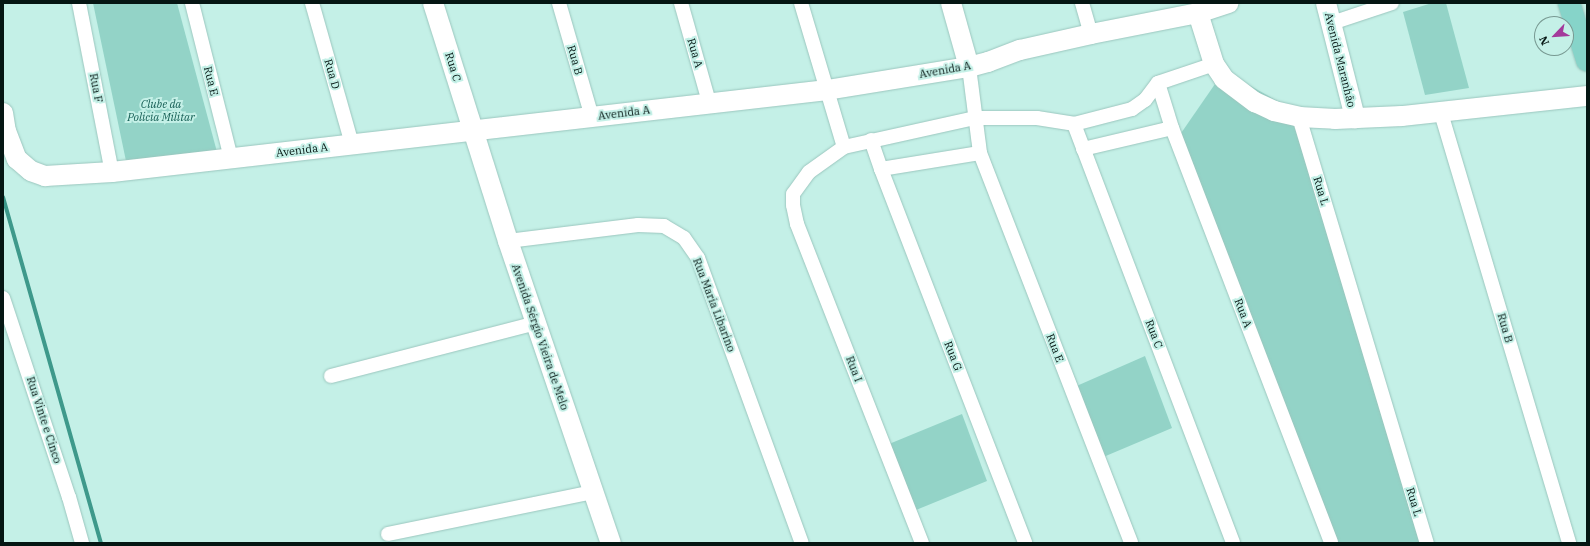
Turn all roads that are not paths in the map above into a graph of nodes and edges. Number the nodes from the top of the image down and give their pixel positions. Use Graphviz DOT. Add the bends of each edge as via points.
graph roads {
  1 [pos="79,3"];
  2 [pos="192,3"];
  3 [pos="312,3"];
  4 [pos="434,3"];
  5 [pos="559,3"];
  6 [pos="682,3"];
  7 [pos="801,3"];
  8 [pos="951,3"];
  9 [pos="1082,3"];
  10 [pos="1228,3"];
  11 [pos="1326,3"];
  12 [pos="1392,3"];
  13 [pos="1569,3"];
  14 [pos="1197,8"];
  15 [pos="1332,23"];
  16 [pos="1091,34"];
  17 [pos="1587,60"];
  18 [pos="969,67"];
  19 [pos="1219,72"];
  20 [pos="1158,83"];
  21 [pos="827,90"];
  22 [pos="1587,96"];
  23 [pos="709,102"];
  24 [pos="1441,113"];
  25 [pos="3,114"];
  26 [pos="592,117"];
  27 [pos="1299,117"];
  28 [pos="975,118"];
  29 [pos="1355,118"];
  30 [pos="1074,124"];
  31 [pos="1172,128"];
  32 [pos="472,130"];
  33 [pos="871,140"];
  34 [pos="352,144"];
  35 [pos="844,147"];
  36 [pos="1083,149"];
  37 [pos="980,154"];
  38 [pos="231,158"];
  39 [pos="881,169"];
  40 [pos="112,172"];
  41 [pos="508,241"];
  42 [pos="3,298"];
  43 [pos="536,323"];
  44 [pos="331,376"];
  45 [pos="593,492"];
  46 [pos="388,534"];
  47 [pos="82,543"];
  48 [pos="611,543"];
  49 [pos="802,543"];
  50 [pos="922,543"];
  51 [pos="1025,543"];
  52 [pos="1131,543"];
  53 [pos="1234,543"];
  54 [pos="1331,543"];
  55 [pos="1427,543"];
  56 [pos="1569,543"];
  1 -- 40 [label="street, Rua F"];
  2 -- 38 [label="street, Rua E"];
  3 -- 34 [label="street, Rua D"];
  4 -- 32 [label="street, Rua C"];
  5 -- 26 [label="street, Rua B"];
  6 -- 23 [label="street, Rua A"];
  7 -- 21 [label="street"];
  8 -- 18 [label="street"];
  9 -- 16 [label="street"];
  10 -- 14 [label="street, Avenida A"];
  11 -- 15 [label="street, Avenida Maranhão"];
  12 -- 15 [label="street"];
  13 -- 17 [label="main road"];
  14 -- 16 [label="street, Avenida A"];
  14 -- 19 [label="street"];
  15 -- 29 [label="street, Avenida Maranhão"];
  16 -- 18 [label="street, Avenida A" via="1020,50"];
  18 -- 21 [label="street, Avenida A"];
  18 -- 28 [label="street, Rua E"];
  19 -- 20 [label="street"];
  19 -- 27 [label="street" via="1255,102 1274,111"];
  20 -- 30 [label="street" via="1145,100 1132,109"];
  20 -- 31 [label="street, Rua A"];
  21 -- 23 [label="street, Avenida A"];
  21 -- 35 [label="street"];
  22 -- 24 [label="street"];
  23 -- 26 [label="street, Avenida A"];
  24 -- 29 [label="street"];
  24 -- 56 [label="street, Rua B"];
  25 -- 40 [label="street, Avenida A" via="6,131 17,159 31,171 45,176"];
  26 -- 32 [label="street, Avenida A"];
  27 -- 29 [label="street"];
  27 -- 55 [label="street, Rua L"];
  28 -- 30 [label="street" via="1037,118"];
  28 -- 33 [label="street"];
  28 -- 37 [label="street, Rua E"];
  30 -- 36 [label="street, Rua C"];
  31 -- 36 [label="street"];
  31 -- 54 [label="street, Rua A"];
  32 -- 34 [label="street, Avenida A"];
  32 -- 41 [label="street, Avenida Sérgio Vieira de Melo"];
  33 -- 35 [label="street"];
  33 -- 39 [label="street, Rua G"];
  34 -- 38 [label="street, Avenida A"];
  35 -- 50 [label="street, Rua I" via="809,172 793,194 793,205 797,224"];
  36 -- 53 [label="street, Rua C"];
  37 -- 39 [label="street"];
  37 -- 52 [label="street, Rua E"];
  38 -- 40 [label="street, Avenida A"];
  39 -- 51 [label="street, Rua G"];
  41 -- 43 [label="street, Avenida Sérgio Vieira de Melo"];
  41 -- 49 [label="street, Rua Maria Libarino" via="638,225 664,226 684,238 698,258"];
  42 -- 47 [label="street, Rua Vinte e Cinco"];
  43 -- 44 [label="street"];
  43 -- 45 [label="street, Avenida Sérgio Vieira de Melo"];
  45 -- 46 [label="street"];
  45 -- 48 [label="street, Avenida Sérgio Vieira de Melo"];
}
